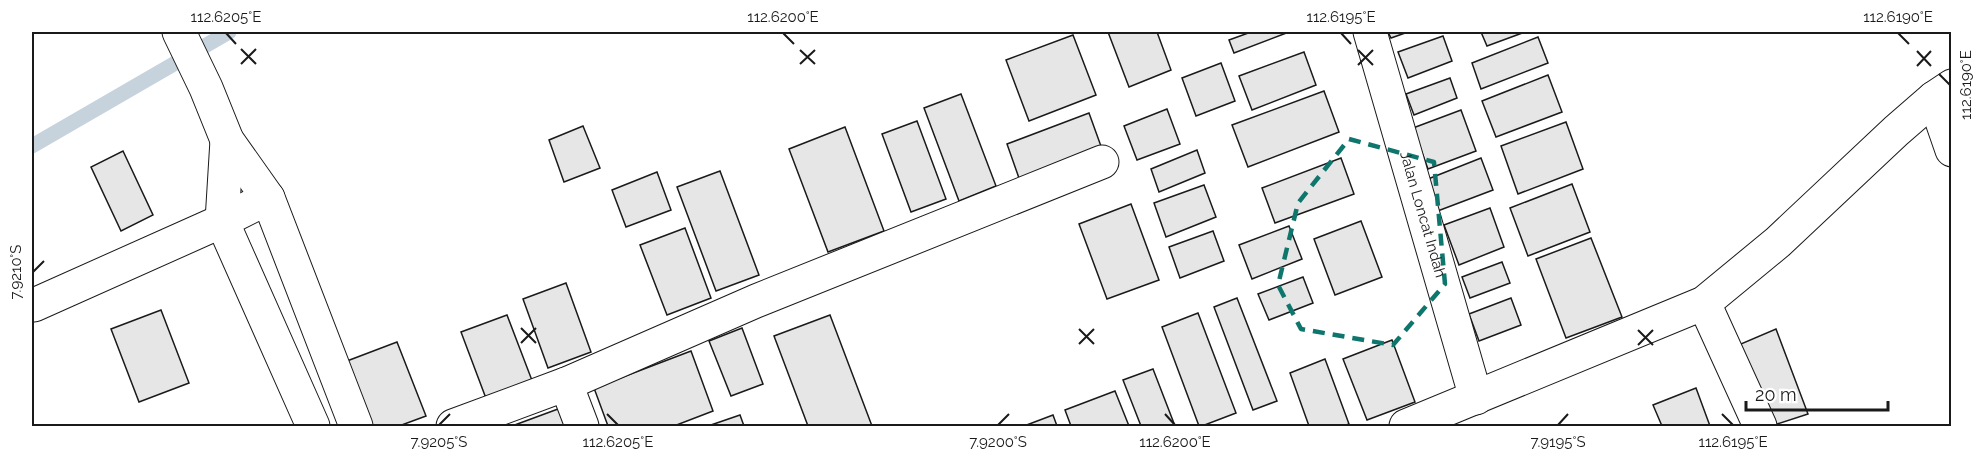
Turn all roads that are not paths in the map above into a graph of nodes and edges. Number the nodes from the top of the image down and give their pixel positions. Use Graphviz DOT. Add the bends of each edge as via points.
graph roads {
  1 [pos="1370,32"];
  2 [pos="184,41"];
  3 [pos="1943,92"];
  4 [pos="227,140"];
  5 [pos="1952,150"];
  6 [pos="1102,162"];
  7 [pos="268,198"];
  8 [pos="222,221"];
  9 [pos="1704,303"];
  10 [pos="34,305"];
  11 [pos="566,384"];
  12 [pos="1476,398"];
  13 [pos="313,426"];
  14 [pos="356,426"];
  15 [pos="453,426"];
  16 [pos="582,426"];
  17 [pos="1406,426"];
  18 [pos="1760,426"];
  1 -- 12 [label="street, Jalan Loncat Indah"];
  2 -- 4 [label="street"];
  3 -- 5 [label="street"];
  3 -- 9 [label="street" via="1778,242"];
  4 -- 7 [label="street"];
  4 -- 8 [label="street"];
  6 -- 11 [label="street" via="756,301"];
  7 -- 8 [label="street"];
  7 -- 14 [label="street"];
  8 -- 10 [label="street"];
  8 -- 13 [label="street"];
  9 -- 12 [label="street"];
  9 -- 18 [label="street"];
  11 -- 15 [label="street"];
  11 -- 16 [label="street"];
  12 -- 17 [label="street"];
}
